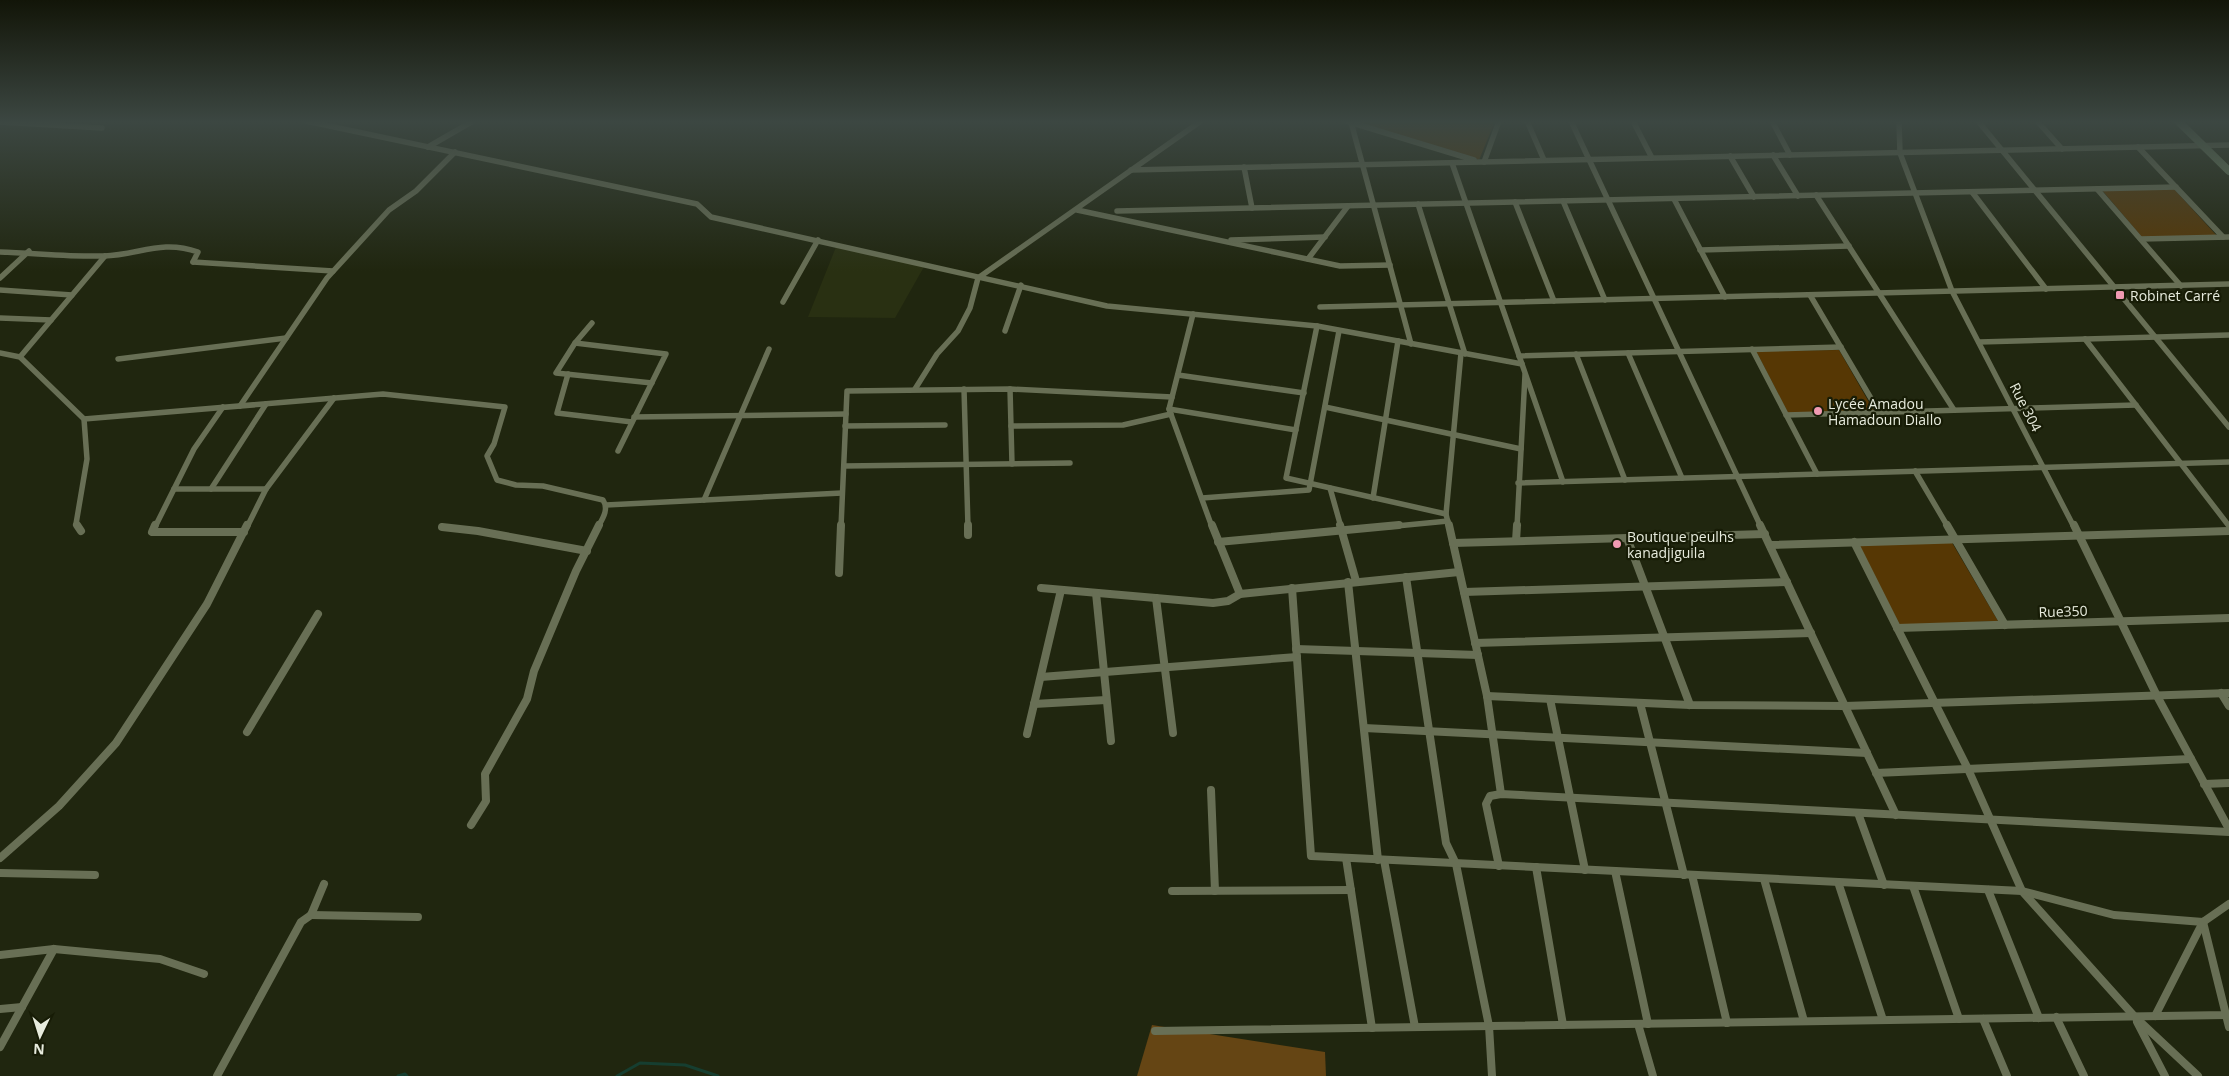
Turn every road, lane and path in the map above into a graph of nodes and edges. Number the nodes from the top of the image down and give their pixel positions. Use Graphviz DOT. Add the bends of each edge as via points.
graph roads {
  1 [pos="436,171"];
  2 [pos="544,171"];
  3 [pos="1129,171"];
  4 [pos="1245,171"];
  5 [pos="1364,171"];
  6 [pos="1455,171"];
  7 [pos="1594,171"];
  8 [pos="1739,171"];
  9 [pos="1783,171"];
  10 [pos="1907,171"];
  11 [pos="2020,171"];
  12 [pos="2161,171"];
  13 [pos="2176,187"];
  14 [pos="2096,189"];
  15 [pos="2035,190"];
  16 [pos="1972,192"];
  17 [pos="1916,193"];
  18 [pos="1816,195"];
  19 [pos="1798,196"];
  20 [pos="1754,197"];
  21 [pos="1674,198"];
  22 [pos="1608,200"];
  23 [pos="1563,201"];
  24 [pos="1515,202"];
  25 [pos="1466,203"];
  26 [pos="1418,204"];
  27 [pos="1348,206"];
  28 [pos="1374,206"];
  29 [pos="1252,208"];
  30 [pos="1077,210"];
  31 [pos="1118,211"];
  32 [pos="1325,237"];
  33 [pos="2226,237"];
  34 [pos="2140,239"];
  35 [pos="818,240"];
  36 [pos="1220,240"];
  37 [pos="1849,246"];
  38 [pos="1700,250"];
  39 [pos="29,251"];
  40 [pos="0,252"];
  41 [pos="105,256"];
  42 [pos="1308,259"];
  43 [pos="1390,265"];
  44 [pos="333,271"];
  45 [pos="0,278"];
  46 [pos="978,278"];
  47 [pos="1021,284"];
  48 [pos="2229,284"];
  49 [pos="2181,286"];
  50 [pos="2114,287"];
  51 [pos="2046,289"];
  52 [pos="0,290"];
  53 [pos="1952,291"];
  54 [pos="1879,293"];
  55 [pos="72,295"];
  56 [pos="1810,295"];
  57 [pos="1725,297"];
  58 [pos="1654,299"];
  59 [pos="1605,300"];
  60 [pos="1554,301"];
  61 [pos="782,302"];
  62 [pos="1500,302"];
  63 [pos="1449,304"];
  64 [pos="1401,305"];
  65 [pos="1320,307"];
  66 [pos="1193,314"];
  67 [pos="0,318"];
  68 [pos="51,320"];
  69 [pos="592,323"];
  70 [pos="1317,326"];
  71 [pos="1339,330"];
  72 [pos="1005,331"];
  73 [pos="2156,337"];
  74 [pos="2228,337"];
  75 [pos="286,338"];
  76 [pos="2085,339"];
  77 [pos="1398,341"];
  78 [pos="575,342"];
  79 [pos="1979,342"];
  80 [pos="1411,344"];
  81 [pos="1841,347"];
  82 [pos="769,350"];
  83 [pos="1752,350"];
  84 [pos="1679,351"];
  85 [pos="0,353"];
  86 [pos="1628,353"];
  87 [pos="1463,354"];
  88 [pos="1576,354"];
  89 [pos="1519,356"];
  90 [pos="20,357"];
  91 [pos="118,358"];
  92 [pos="1522,364"];
  93 [pos="1525,372"];
  94 [pos="568,374"];
  95 [pos="1178,375"];
  96 [pos="652,383"];
  97 [pos="915,389"];
  98 [pos="964,389"];
  99 [pos="1010,389"];
  100 [pos="1304,393"];
  101 [pos="1172,397"];
  102 [pos="334,398"];
  103 [pos="266,404"];
  104 [pos="2136,405"];
  105 [pos="240,406"];
  106 [pos="223,407"];
  107 [pos="1324,407"];
  108 [pos="2014,409"];
  109 [pos="1954,410"];
  110 [pos="1170,411"];
  111 [pos="1879,412"];
  112 [pos="846,414"];
  113 [pos="1786,415"];
  114 [pos="741,416"];
  115 [pos="84,419"];
  116 [pos="633,420"];
  117 [pos="1386,420"];
  118 [pos="945,425"];
  119 [pos="845,426"];
  120 [pos="1011,426"];
  121 [pos="2229,427"];
  122 [pos="1296,430"];
  123 [pos="1454,434"];
  124 [pos="1521,449"];
  125 [pos="618,451"];
  126 [pos="2229,462"];
  127 [pos="1070,463"];
  128 [pos="966,464"];
  129 [pos="1012,464"];
  130 [pos="2180,464"];
  131 [pos="844,466"];
  132 [pos="2044,467"];
  133 [pos="1915,471"];
  134 [pos="1817,474"];
  135 [pos="1738,476"];
  136 [pos="1682,478"];
  137 [pos="1625,480"];
  138 [pos="1563,482"];
  139 [pos="1518,483"];
  140 [pos="1310,484"];
  141 [pos="1330,488"];
  142 [pos="174,489"];
  143 [pos="211,489"];
  144 [pos="266,489"];
  145 [pos="842,492"];
  146 [pos="1202,498"];
  147 [pos="1373,498"];
  148 [pos="704,500"];
  149 [pos="606,505"];
  150 [pos="1446,514"];
  151 [pos="1448,521"];
  152 [pos="2229,526"];
  153 [pos="442,527"];
  154 [pos="81,530"];
  155 [pos="1342,531"];
  156 [pos="2229,531"];
  157 [pos="244,532"];
  158 [pos="1764,534"];
  159 [pos="968,535"];
  160 [pos="2079,536"];
  161 [pos="1627,538"];
  162 [pos="1955,539"];
  163 [pos="1516,541"];
  164 [pos="1218,542"];
  165 [pos="1854,542"];
  166 [pos="1453,543"];
  167 [pos="1770,545"];
  168 [pos="586,551"];
  169 [pos="1459,572"];
  170 [pos="839,573"];
  171 [pos="1406,577"];
  172 [pos="1356,581"];
  173 [pos="1348,582"];
  174 [pos="1787,582"];
  175 [pos="1645,586"];
  176 [pos="1041,588"];
  177 [pos="1292,588"];
  178 [pos="1061,590"];
  179 [pos="1464,592"];
  180 [pos="1096,593"];
  181 [pos="1240,594"];
  182 [pos="1156,598"];
  183 [pos="318,614"];
  184 [pos="2229,618"];
  185 [pos="2121,621"];
  186 [pos="2006,625"];
  187 [pos="1897,628"];
  188 [pos="1811,633"];
  189 [pos="1665,638"];
  190 [pos="1475,644"];
  191 [pos="1296,649"];
  192 [pos="1356,651"];
  193 [pos="1417,653"];
  194 [pos="1478,655"];
  195 [pos="1297,657"];
  196 [pos="1165,667"];
  197 [pos="1104,672"];
  198 [pos="1041,677"];
  199 [pos="2225,693"];
  200 [pos="1487,696"];
  201 [pos="2157,696"];
  202 [pos="1550,699"];
  203 [pos="1106,700"];
  204 [pos="1640,703"];
  205 [pos="1934,703"];
  206 [pos="1034,704"];
  207 [pos="1690,705"];
  208 [pos="1845,706"];
  209 [pos="2229,706"];
  210 [pos="1364,728"];
  211 [pos="1428,731"];
  212 [pos="247,732"];
  213 [pos="1173,733"];
  214 [pos="1027,734"];
  215 [pos="1492,734"];
  216 [pos="1557,738"];
  217 [pos="1110,741"];
  218 [pos="1650,742"];
  219 [pos="1867,753"];
  220 [pos="2192,760"];
  221 [pos="1968,769"];
  222 [pos="1876,773"];
  223 [pos="2229,783"];
  224 [pos="2204,784"];
  225 [pos="1211,790"];
  226 [pos="1501,794"];
  227 [pos="1570,798"];
  228 [pos="1666,803"];
  229 [pos="1858,813"];
  230 [pos="1896,815"];
  231 [pos="1990,820"];
  232 [pos="471,825"];
  233 [pos="2229,831"];
  234 [pos="0,858"];
  235 [pos="1346,858"];
  236 [pos="1381,860"];
  237 [pos="1456,864"];
  238 [pos="1499,866"];
  239 [pos="1536,868"];
  240 [pos="1585,870"];
  241 [pos="1614,871"];
  242 [pos="0,873"];
  243 [pos="95,875"];
  244 [pos="1688,875"];
  245 [pos="1764,878"];
  246 [pos="1838,882"];
  247 [pos="324,884"];
  248 [pos="1884,884"];
  249 [pos="1913,886"];
  250 [pos="1351,890"];
  251 [pos="1988,890"];
  252 [pos="1172,891"];
  253 [pos="1215,891"];
  254 [pos="2022,891"];
  255 [pos="2229,904"];
  256 [pos="311,915"];
  257 [pos="418,916"];
  258 [pos="2203,922"];
  259 [pos="54,949"];
  260 [pos="0,955"];
  261 [pos="204,974"];
  262 [pos="22,1006"];
  263 [pos="0,1009"];
  264 [pos="2226,1015"];
  265 [pos="2134,1016"];
  266 [pos="2154,1016"];
  267 [pos="2039,1018"];
  268 [pos="2056,1018"];
  269 [pos="1959,1019"];
  270 [pos="1983,1019"];
  271 [pos="1883,1020"];
  272 [pos="1727,1022"];
  273 [pos="1804,1022"];
  274 [pos="1638,1024"];
  275 [pos="1648,1024"];
  276 [pos="1563,1025"];
  277 [pos="1489,1026"];
  278 [pos="1372,1028"];
  279 [pos="1415,1028"];
  280 [pos="2229,1028"];
  281 [pos="1155,1031"];
  282 [pos="0,1047"];
  283 [pos="217,1076"];
  284 [pos="1492,1076"];
  285 [pos="1653,1076"];
  286 [pos="2007,1076"];
  287 [pos="2084,1076"];
  288 [pos="2165,1076"];
  289 [pos="2198,1076"];
  1 -- 44 [label="street" via="416,191 389,210"];
  2 -- 35 [label="street" via="697,204 710,217"];
  3 -- 30 [label="street"];
  4 -- 29 [label="street"];
  5 -- 28 [label="street"];
  6 -- 25 [label="street"];
  7 -- 22 [label="street"];
  8 -- 20 [label="street"];
  9 -- 19 [label="street"];
  10 -- 17 [label="street, Rue 304"];
  11 -- 15 [label="street"];
  12 -- 13 [label="street"];
  13 -- 14 [label="street"];
  13 -- 33 [label="street"];
  14 -- 15 [label="street"];
  14 -- 34 [label="street"];
  15 -- 16 [label="street"];
  15 -- 50 [label="street"];
  16 -- 17 [label="street"];
  16 -- 51 [label="street"];
  17 -- 18 [label="street"];
  17 -- 53 [label="street, Rue 304"];
  18 -- 19 [label="street"];
  18 -- 37 [label="street"];
  19 -- 20 [label="street"];
  20 -- 21 [label="street"];
  21 -- 22 [label="street"];
  21 -- 38 [label="street"];
  22 -- 23 [label="street"];
  22 -- 58 [label="street"];
  23 -- 24 [label="street"];
  23 -- 59 [label="street"];
  24 -- 25 [label="street"];
  24 -- 60 [label="street"];
  25 -- 26 [label="street"];
  25 -- 62 [label="street"];
  26 -- 28 [label="street"];
  26 -- 63 [label="street"];
  27 -- 28 [label="street"];
  27 -- 29 [label="street"];
  27 -- 32 [label="street"];
  28 -- 43 [label="street"];
  29 -- 31 [label="street"];
  30 -- 36 [label="street"];
  30 -- 46 [label="street"];
  32 -- 36 [label="street"];
  32 -- 42 [label="street"];
  33 -- 34 [label="street"];
  34 -- 49 [label="street"];
  35 -- 46 [label="street"];
  35 -- 61 [label="street"];
  36 -- 42 [label="street"];
  37 -- 38 [label="street"];
  37 -- 54 [label="street"];
  38 -- 57 [label="street"];
  39 -- 40 [label="street"];
  39 -- 41 [label="street"];
  39 -- 45 [label="street"];
  41 -- 44 [label="street" via="148,247 184,247 198,252 193,262"];
  41 -- 55 [label="street"];
  42 -- 43 [label="street" via="1340,266"];
  43 -- 64 [label="street"];
  44 -- 75 [label="street"];
  46 -- 47 [label="street"];
  46 -- 97 [label="street" via="970,308 958,331 937,354"];
  47 -- 66 [label="street" via="1107,306"];
  47 -- 72 [label="street"];
  48 -- 49 [label="street"];
  49 -- 50 [label="street"];
  50 -- 51 [label="street"];
  50 -- 73 [label="street"];
  51 -- 53 [label="street"];
  52 -- 55 [label="street"];
  53 -- 54 [label="street"];
  53 -- 79 [label="street, Rue 304"];
  54 -- 56 [label="street"];
  54 -- 109 [label="street"];
  55 -- 68 [label="street"];
  56 -- 57 [label="street"];
  56 -- 81 [label="street"];
  57 -- 58 [label="street"];
  58 -- 59 [label="street"];
  58 -- 84 [label="street"];
  59 -- 60 [label="street"];
  60 -- 62 [label="street"];
  62 -- 63 [label="street"];
  62 -- 89 [label="street"];
  63 -- 64 [label="street"];
  63 -- 87 [label="street"];
  64 -- 65 [label="street"];
  64 -- 80 [label="street"];
  66 -- 70 [label="street"];
  66 -- 95 [label="street"];
  67 -- 68 [label="street"];
  68 -- 90 [label="street"];
  69 -- 78 [label="street"];
  70 -- 71 [label="street"];
  70 -- 100 [label="street"];
  71 -- 77 [label="street"];
  71 -- 107 [label="street"];
  73 -- 74 [label="street"];
  73 -- 76 [label="street"];
  73 -- 121 [label="street"];
  75 -- 91 [label="street"];
  75 -- 105 [label="street"];
  76 -- 79 [label="street"];
  76 -- 104 [label="street"];
  77 -- 80 [label="street"];
  77 -- 117 [label="street"];
  78 -- 94 [label="street" via="556,373"];
  78 -- 96 [label="street" via="666,354"];
  79 -- 108 [label="street, Rue 304"];
  80 -- 87 [label="street"];
  81 -- 83 [label="street"];
  81 -- 111 [label="street"];
  82 -- 114 [label="street"];
  83 -- 84 [label="street"];
  83 -- 113 [label="street"];
  84 -- 86 [label="street"];
  84 -- 135 [label="street"];
  85 -- 90 [label="street"];
  86 -- 88 [label="street"];
  86 -- 136 [label="street"];
  87 -- 92 [label="street"];
  87 -- 123 [label="street"];
  88 -- 89 [label="street"];
  88 -- 137 [label="street"];
  89 -- 92 [label="street"];
  90 -- 115 [label="street"];
  92 -- 93 [label="street"];
  93 -- 124 [label="street"];
  93 -- 138 [label="street"];
  94 -- 96 [label="street"];
  94 -- 116 [label="street" via="557,413"];
  95 -- 100 [label="street"];
  95 -- 101 [label="street"];
  96 -- 116 [label="street"];
  97 -- 98 [label="street"];
  97 -- 112 [label="street" via="847,391"];
  98 -- 99 [label="street"];
  98 -- 128 [label="street"];
  99 -- 101 [label="street"];
  99 -- 120 [label="street"];
  100 -- 122 [label="street"];
  101 -- 110 [label="street"];
  102 -- 103 [label="street"];
  102 -- 144 [label="street"];
  102 -- 149 [label="street" via="383,394 505,407 487,456 497,480 589,496 603,500"];
  103 -- 105 [label="street"];
  103 -- 143 [label="street"];
  104 -- 108 [label="street"];
  104 -- 130 [label="street"];
  105 -- 106 [label="street"];
  106 -- 115 [label="street"];
  106 -- 142 [label="street" via="194,449"];
  107 -- 117 [label="street"];
  107 -- 140 [label="street"];
  108 -- 109 [label="street"];
  108 -- 132 [label="street, Rue 304"];
  109 -- 111 [label="street"];
  110 -- 120 [label="street" via="1123,424"];
  110 -- 122 [label="street"];
  110 -- 146 [label="street"];
  111 -- 113 [label="street"];
  112 -- 114 [label="street"];
  112 -- 119 [label="street"];
  113 -- 134 [label="street"];
  114 -- 116 [label="street"];
  114 -- 148 [label="street"];
  115 -- 154 [label="street" via="87,459 76,524"];
  116 -- 125 [label="street"];
  117 -- 123 [label="street"];
  117 -- 147 [label="street"];
  118 -- 119 [label="street"];
  119 -- 131 [label="street"];
  120 -- 129 [label="street"];
  122 -- 140 [label="street" via="1286,478"];
  123 -- 124 [label="street"];
  123 -- 150 [label="street"];
  124 -- 139 [label="street"];
  126 -- 130 [label="street"];
  127 -- 129 [label="street"];
  128 -- 129 [label="street"];
  128 -- 131 [label="street"];
  128 -- 159 [label="street"];
  130 -- 132 [label="street"];
  130 -- 152 [label="street"];
  131 -- 145 [label="street"];
  132 -- 133 [label="street"];
  132 -- 160 [label="street, Rue 304"];
  133 -- 134 [label="street"];
  133 -- 162 [label="street"];
  134 -- 135 [label="street"];
  135 -- 136 [label="street"];
  135 -- 158 [label="street"];
  136 -- 137 [label="street"];
  137 -- 138 [label="street"];
  138 -- 139 [label="street"];
  139 -- 163 [label="street"];
  140 -- 141 [label="street"];
  140 -- 146 [label="street" via="1308,490"];
  141 -- 147 [label="street"];
  141 -- 155 [label="street"];
  142 -- 143 [label="street"];
  142 -- 157 [label="street" via="152,532"];
  143 -- 144 [label="street"];
  144 -- 157 [label="street"];
  145 -- 148 [label="street"];
  145 -- 170 [label="street"];
  146 -- 164 [label="street"];
  147 -- 150 [label="street"];
  148 -- 149 [label="street"];
  149 -- 168 [label="street" via="605,514"];
  150 -- 151 [label="street"];
  151 -- 155 [label="street"];
  151 -- 166 [label="street"];
  153 -- 168 [label="street"];
  155 -- 164 [label="street"];
  155 -- 172 [label="street"];
  156 -- 160 [label="street"];
  157 -- 234 [label="street" via="207,604 116,743 58,806"];
  158 -- 161 [label="street"];
  158 -- 167 [label="street"];
  160 -- 162 [label="street"];
  160 -- 185 [label="street, Rue 304"];
  161 -- 163 [label="street"];
  161 -- 175 [label="street"];
  162 -- 165 [label="street"];
  162 -- 186 [label="street"];
  163 -- 166 [label="street"];
  164 -- 181 [label="street"];
  165 -- 167 [label="street"];
  165 -- 187 [label="street"];
  166 -- 169 [label="street"];
  167 -- 174 [label="street"];
  168 -- 232 [label="street" via="534,671 527,699 485,774 486,801"];
  169 -- 171 [label="street"];
  169 -- 179 [label="street"];
  171 -- 172 [label="street"];
  171 -- 193 [label="street"];
  172 -- 173 [label="street"];
  173 -- 177 [label="street"];
  173 -- 192 [label="street"];
  174 -- 175 [label="street"];
  174 -- 188 [label="street"];
  175 -- 179 [label="street"];
  175 -- 189 [label="street"];
  176 -- 178 [label="street"];
  177 -- 181 [label="street"];
  177 -- 191 [label="street"];
  178 -- 180 [label="street"];
  178 -- 198 [label="street"];
  179 -- 190 [label="street"];
  180 -- 182 [label="street"];
  180 -- 197 [label="street"];
  181 -- 182 [label="street" via="1228,601 1213,603"];
  182 -- 196 [label="street"];
  183 -- 212 [label="street"];
  184 -- 185 [label="street, Rue350"];
  185 -- 186 [label="street, Rue350"];
  185 -- 201 [label="street, Rue 304"];
  186 -- 187 [label="street, Rue350"];
  187 -- 205 [label="street"];
  188 -- 189 [label="street"];
  188 -- 208 [label="street"];
  189 -- 190 [label="street"];
  189 -- 207 [label="street"];
  190 -- 194 [label="street"];
  191 -- 192 [label="street"];
  191 -- 195 [label="street"];
  192 -- 193 [label="street"];
  192 -- 210 [label="street"];
  193 -- 194 [label="street"];
  193 -- 211 [label="street"];
  194 -- 200 [label="street"];
  195 -- 196 [label="street"];
  195 -- 235 [label="street" via="1311,856"];
  196 -- 197 [label="street"];
  196 -- 213 [label="street"];
  197 -- 198 [label="street"];
  197 -- 203 [label="street"];
  198 -- 206 [label="street"];
  199 -- 201 [label="street"];
  199 -- 209 [label="street"];
  200 -- 202 [label="street"];
  200 -- 215 [label="street"];
  201 -- 205 [label="street"];
  201 -- 220 [label="street, Rue 304"];
  202 -- 204 [label="street"];
  202 -- 216 [label="street"];
  203 -- 206 [label="street"];
  203 -- 217 [label="street"];
  204 -- 207 [label="street"];
  204 -- 218 [label="street"];
  205 -- 208 [label="street"];
  205 -- 221 [label="street"];
  206 -- 214 [label="street"];
  207 -- 208 [label="street"];
  208 -- 219 [label="street"];
  210 -- 211 [label="street"];
  210 -- 236 [label="street"];
  211 -- 215 [label="street"];
  211 -- 237 [label="street" via="1446,843"];
  215 -- 216 [label="street"];
  215 -- 226 [label="street"];
  216 -- 218 [label="street"];
  216 -- 227 [label="street"];
  218 -- 219 [label="street"];
  218 -- 228 [label="street"];
  219 -- 222 [label="street"];
  220 -- 221 [label="street"];
  220 -- 224 [label="street, Rue 304"];
  221 -- 222 [label="street"];
  221 -- 231 [label="street"];
  222 -- 230 [label="street"];
  223 -- 224 [label="street"];
  224 -- 233 [label="street, Rue 304"];
  225 -- 253 [label="street"];
  226 -- 227 [label="street"];
  226 -- 238 [label="street" via="1490,796 1486,804"];
  227 -- 228 [label="street"];
  227 -- 240 [label="street"];
  228 -- 229 [label="street"];
  228 -- 244 [label="street"];
  229 -- 230 [label="street"];
  229 -- 248 [label="street"];
  230 -- 231 [label="street"];
  231 -- 233 [label="street"];
  231 -- 254 [label="street"];
  235 -- 236 [label="street"];
  235 -- 250 [label="street"];
  236 -- 237 [label="street"];
  236 -- 279 [label="street"];
  237 -- 238 [label="street"];
  237 -- 277 [label="street"];
  238 -- 239 [label="street"];
  239 -- 240 [label="street"];
  239 -- 276 [label="street"];
  240 -- 241 [label="street"];
  241 -- 244 [label="street"];
  241 -- 275 [label="street"];
  242 -- 243 [label="street"];
  244 -- 245 [label="street"];
  244 -- 272 [label="street"];
  245 -- 246 [label="street"];
  245 -- 273 [label="street"];
  246 -- 248 [label="street"];
  246 -- 271 [label="street"];
  247 -- 256 [label="street"];
  248 -- 249 [label="street"];
  249 -- 251 [label="street"];
  249 -- 269 [label="street"];
  250 -- 253 [label="street"];
  250 -- 278 [label="street"];
  251 -- 254 [label="street"];
  251 -- 267 [label="street"];
  252 -- 253 [label="street"];
  254 -- 258 [label="street" via="2114,915"];
  254 -- 265 [label="street"];
  255 -- 258 [label="street"];
  256 -- 257 [label="street"];
  256 -- 283 [label="street" via="301,922"];
  258 -- 264 [label="street"];
  258 -- 266 [label="street"];
  259 -- 260 [label="street"];
  259 -- 261 [label="street" via="160,959"];
  259 -- 262 [label="street"];
  262 -- 263 [label="street"];
  262 -- 282 [label="street"];
  264 -- 266 [label="street"];
  264 -- 280 [label="street"];
  265 -- 266 [label="street"];
  265 -- 268 [label="street"];
  265 -- 288 [label="street"];
  265 -- 289 [label="street"];
  267 -- 268 [label="street"];
  267 -- 270 [label="street"];
  268 -- 287 [label="street"];
  269 -- 270 [label="street"];
  269 -- 271 [label="street"];
  270 -- 286 [label="street"];
  271 -- 273 [label="street"];
  272 -- 273 [label="street"];
  272 -- 275 [label="street"];
  274 -- 275 [label="street"];
  274 -- 276 [label="street"];
  274 -- 285 [label="street"];
  276 -- 277 [label="street"];
  277 -- 279 [label="street"];
  277 -- 284 [label="street"];
  278 -- 279 [label="street"];
  278 -- 281 [label="street"];
}
